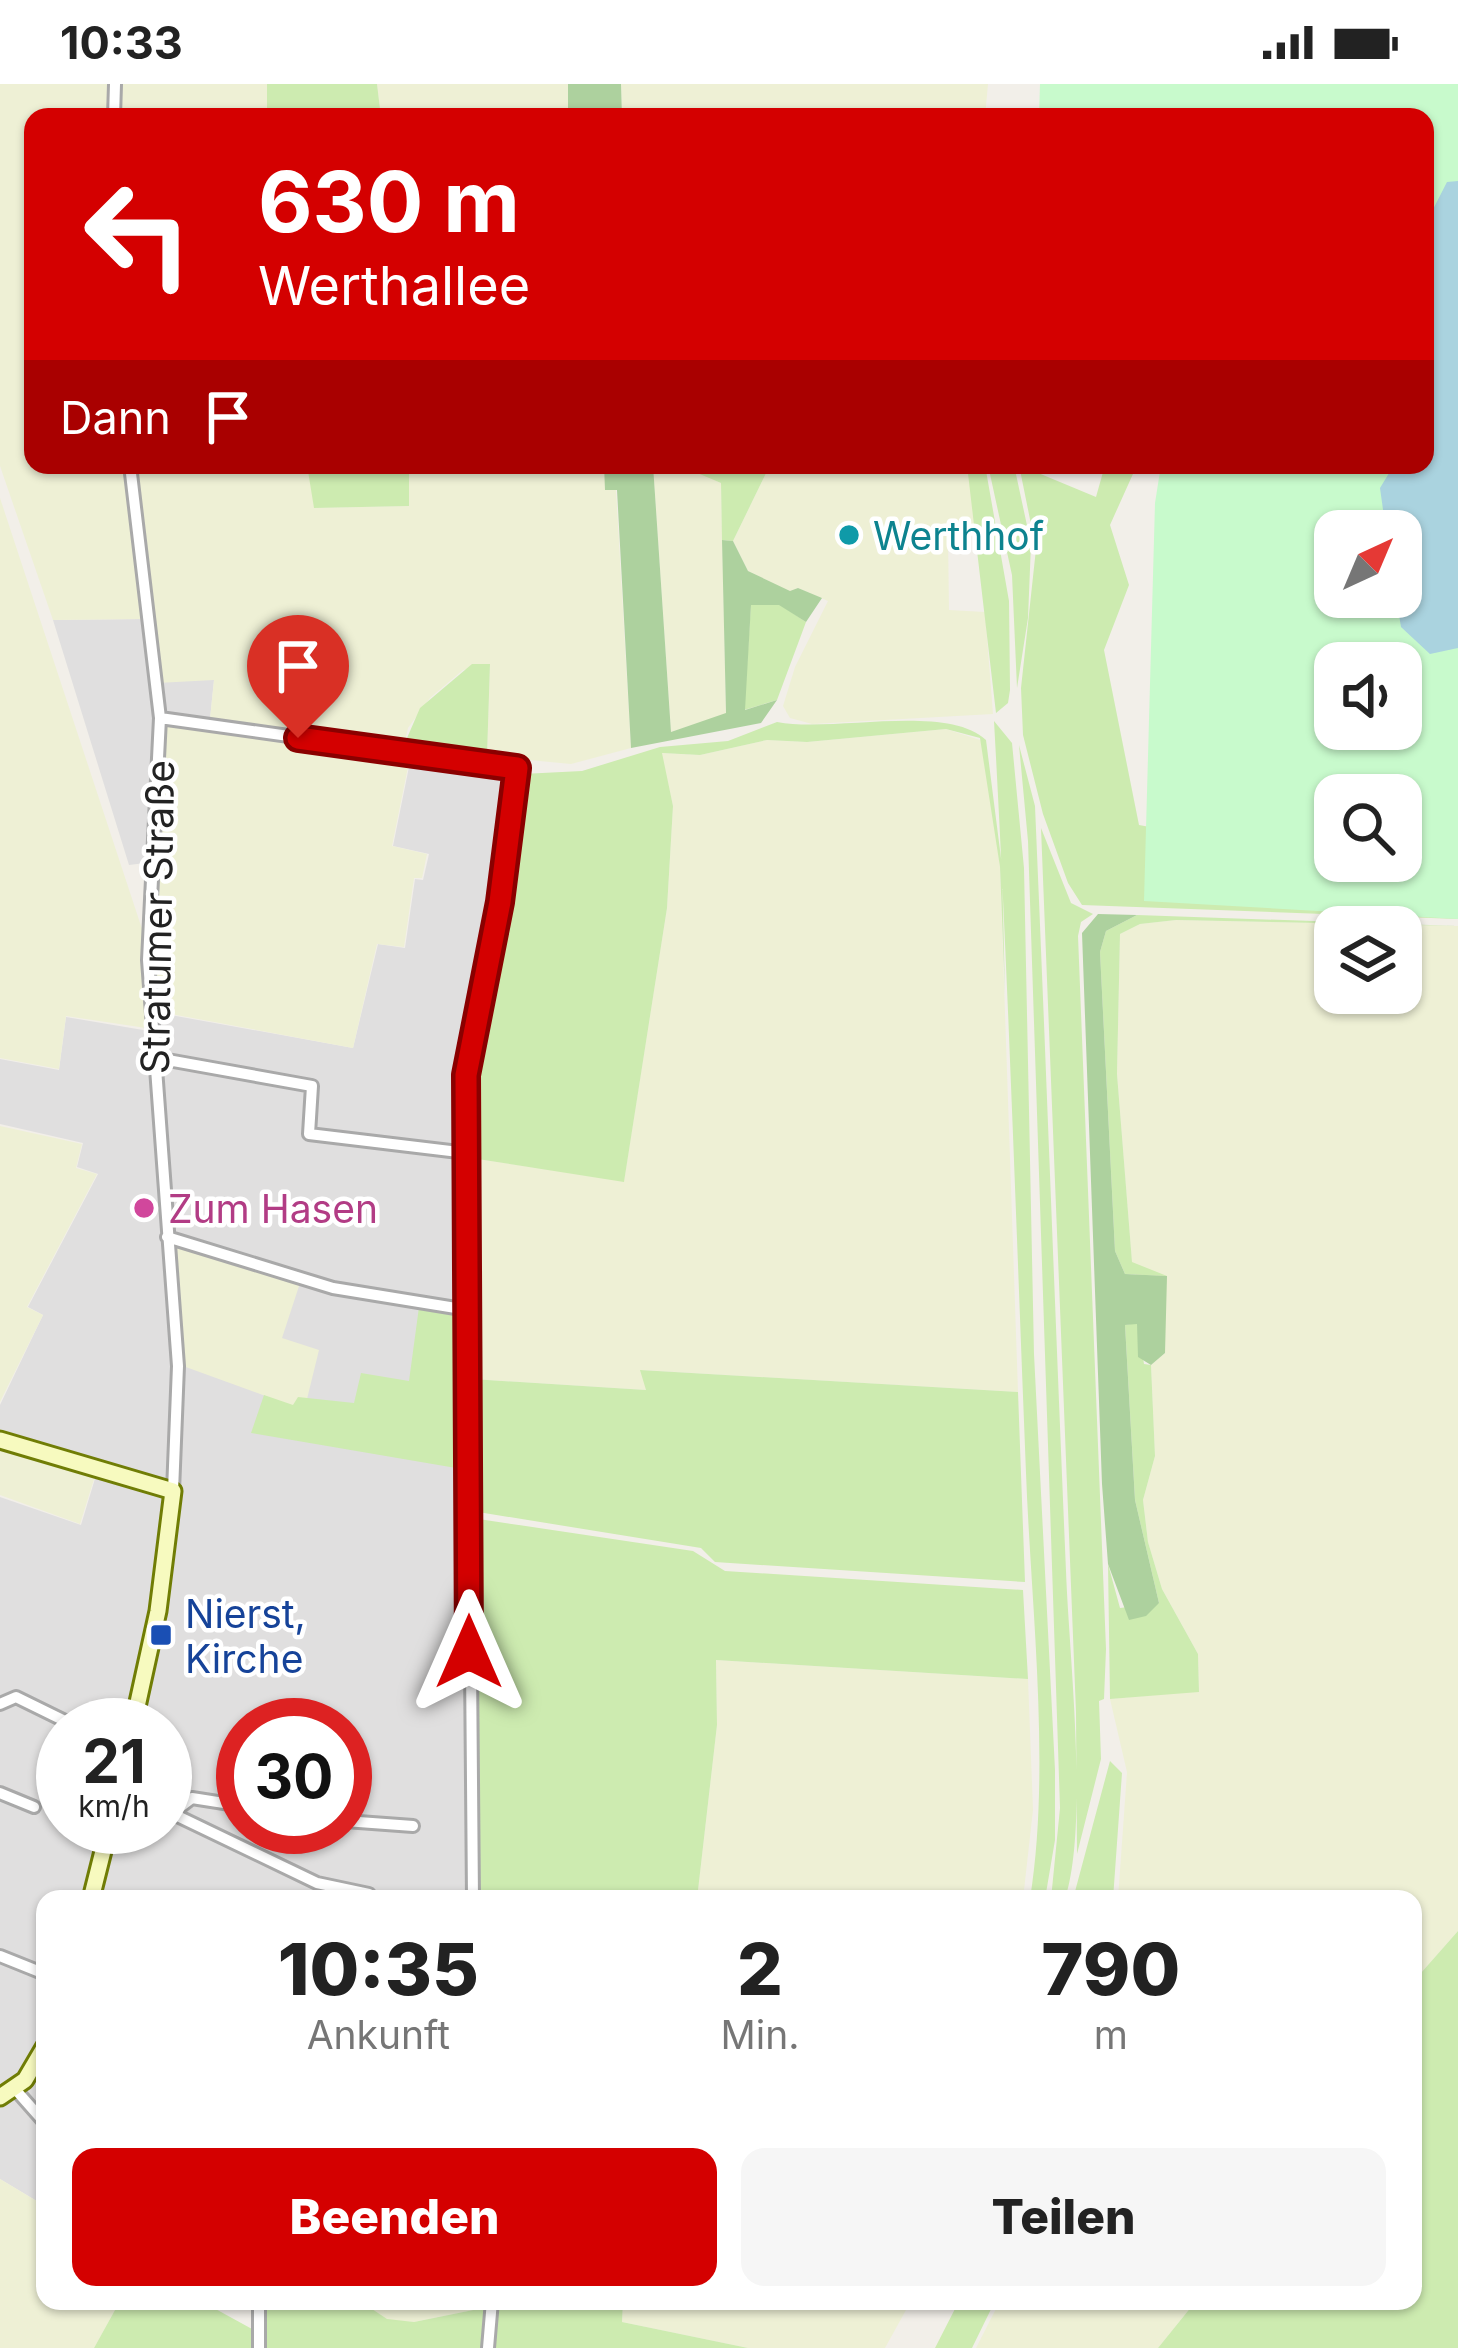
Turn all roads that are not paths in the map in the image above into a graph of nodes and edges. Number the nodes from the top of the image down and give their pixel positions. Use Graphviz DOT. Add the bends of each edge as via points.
graph roads {
  1 [pos="131,474"];
  2 [pos="160,718"];
  3 [pos="151,1058"];
  4 [pos="466,1153"];
  5 [pos="167,1237"];
  6 [pos="468,1310"];
  7 [pos="0,1440"];
  8 [pos="173,1491"];
  9 [pos="139,1698"];
  10 [pos="0,1704"];
  11 [pos="36,1707"];
  12 [pos="0,1793"];
  13 [pos="34,1808"];
  14 [pos="192,1823"];
  15 [pos="372,1823"];
  16 [pos="413,1826"];
  17 [pos="102,1854"];
  18 [pos="93,1890"];
  19 [pos="344,1890"];
  20 [pos="473,1890"];
  21 [pos="0,1955"];
  22 [pos="36,1970"];
  23 [pos="36,2057"];
  24 [pos="8,2093"];
  25 [pos="36,2116"];
  26 [pos="259,2310"];
  27 [pos="491,2310"];
  28 [pos="259,2348"];
  29 [pos="488,2348"];
  1 -- 2 [label="street, Stratumer Straße"];
  2 -- 3 [label="street, Stratumer Straße"];
  2 -- 4 [label="street" via="517,768 500,902 468,1047"];
  3 -- 4 [label="street" via="313,1086 309,1134"];
  3 -- 5 [label="street, Stratumer Straße"];
  4 -- 6 [label="street"];
  5 -- 6 [label="street" via="333,1288"];
  5 -- 8 [label="street, Stratumer Straße" via="179,1421"];
  6 -- 20 [label="street"];
  7 -- 8 [label="street"];
  8 -- 9 [label="street, Stratumer Straße"];
  10 -- 11 [label="street" via="16,1697"];
  12 -- 13 [label="street"];
  14 -- 19 [label="street"];
  15 -- 16 [label="street"];
  17 -- 18 [label="street"];
  21 -- 22 [label="street"];
  23 -- 24 [label="street"];
  24 -- 25 [label="street"];
  26 -- 28 [label="street"];
  27 -- 29 [label="street"];
}
